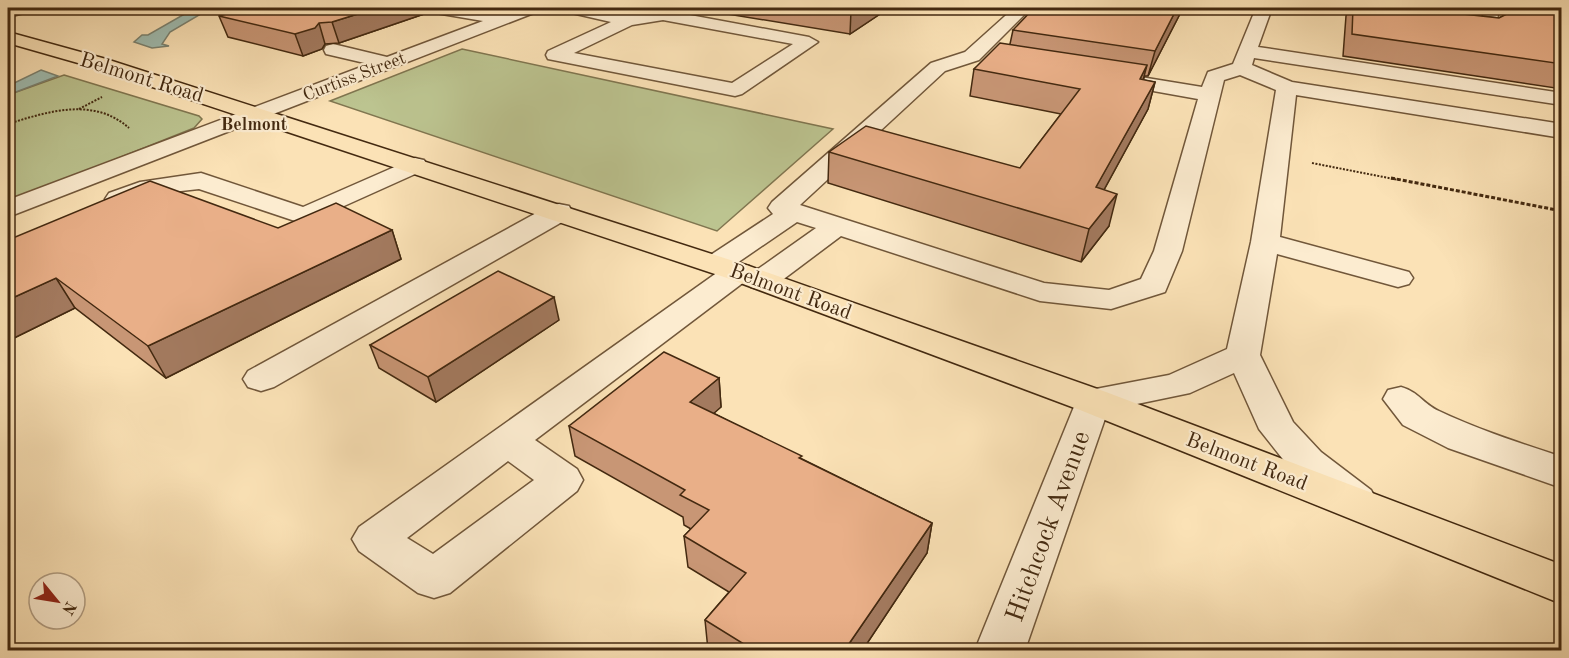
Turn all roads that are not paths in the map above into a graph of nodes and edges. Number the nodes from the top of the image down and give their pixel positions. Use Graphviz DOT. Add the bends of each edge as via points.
graph roads {
  1 [pos="25,8"];
  2 [pos="436,8"];
  3 [pos="533,8"];
  4 [pos="569,8"];
  5 [pos="1023,8"];
  6 [pos="1264,8"];
  7 [pos="1470,11"];
  8 [pos="8,12"];
  9 [pos="1493,12"];
  10 [pos="502,20"];
  11 [pos="628,20"];
  12 [pos="1445,27"];
  13 [pos="8,38"];
  14 [pos="333,50"];
  15 [pos="1244,59"];
  16 [pos="388,63"];
  17 [pos="1085,74"];
  18 [pos="1287,87"];
  19 [pos="1210,95"];
  20 [pos="1562,99"];
  21 [pos="256,114"];
  22 [pos="1562,131"];
  23 [pos="415,165"];
  24 [pos="95,208"];
  25 [pos="8,209"];
  26 [pos="559,212"];
  27 [pos="794,212"];
  28 [pos="837,226"];
  29 [pos="1265,242"];
  30 [pos="739,272"];
  31 [pos="1398,278"];
  32 [pos="1243,355"];
  33 [pos="261,379"];
  34 [pos="1401,399"];
  35 [pos="1093,401"];
  36 [pos="507,440"];
  37 [pos="1562,473"];
  38 [pos="1364,507"];
  39 [pos="1562,585"];
  40 [pos="1000,651"];
  1 -- 8 [label="street"];
  2 -- 10 [label="street"];
  3 -- 10 [label="street, Curtiss Street"];
  4 -- 11 [label="street"];
  5 -- 27 [label="street" via="983,57 938,67 781,208"];
  6 -- 15 [label="street"];
  7 -- 9 [label="street"];
  9 -- 12 [label="street" via="1489,32"];
  10 -- 16 [label="street, Curtiss Street"];
  11 -- 11 [label="street" via="555,55 735,90 809,42 663,15"];
  13 -- 21 [label="main road, Belmont Road"];
  14 -- 16 [label="street"];
  15 -- 18 [label="street"];
  15 -- 19 [label="street" via="1215,76"];
  15 -- 20 [label="street"];
  16 -- 21 [label="street, Curtiss Street"];
  17 -- 19 [label="street"];
  18 -- 22 [label="street"];
  18 -- 29 [label="street"];
  19 -- 28 [label="street" via="1168,251 1154,285 1111,300 1040,292"];
  21 -- 23 [label="main road, Belmont Road"];
  21 -- 25 [label="street, Curtiss Street"];
  23 -- 24 [label="street" via="304,216 201,181 149,187"];
  23 -- 26 [label="main road, Belmont Road"];
  26 -- 30 [label="main road, Belmont Road"];
  26 -- 33 [label="street"];
  27 -- 28 [label="street"];
  27 -- 30 [label="street"];
  28 -- 30 [label="street"];
  29 -- 31 [label="street"];
  29 -- 32 [label="street"];
  30 -- 35 [label="main road, Belmont Road"];
  30 -- 36 [label="street"];
  32 -- 35 [label="street" via="1177,385"];
  32 -- 38 [label="street" via="1278,429 1307,462"];
  34 -- 37 [label="street" via="1416,416 1462,438"];
  35 -- 38 [label="main road, Belmont Road"];
  35 -- 40 [label="street, Hitchcock Avenue"];
  38 -- 39 [label="main road, Belmont Road"];
}
